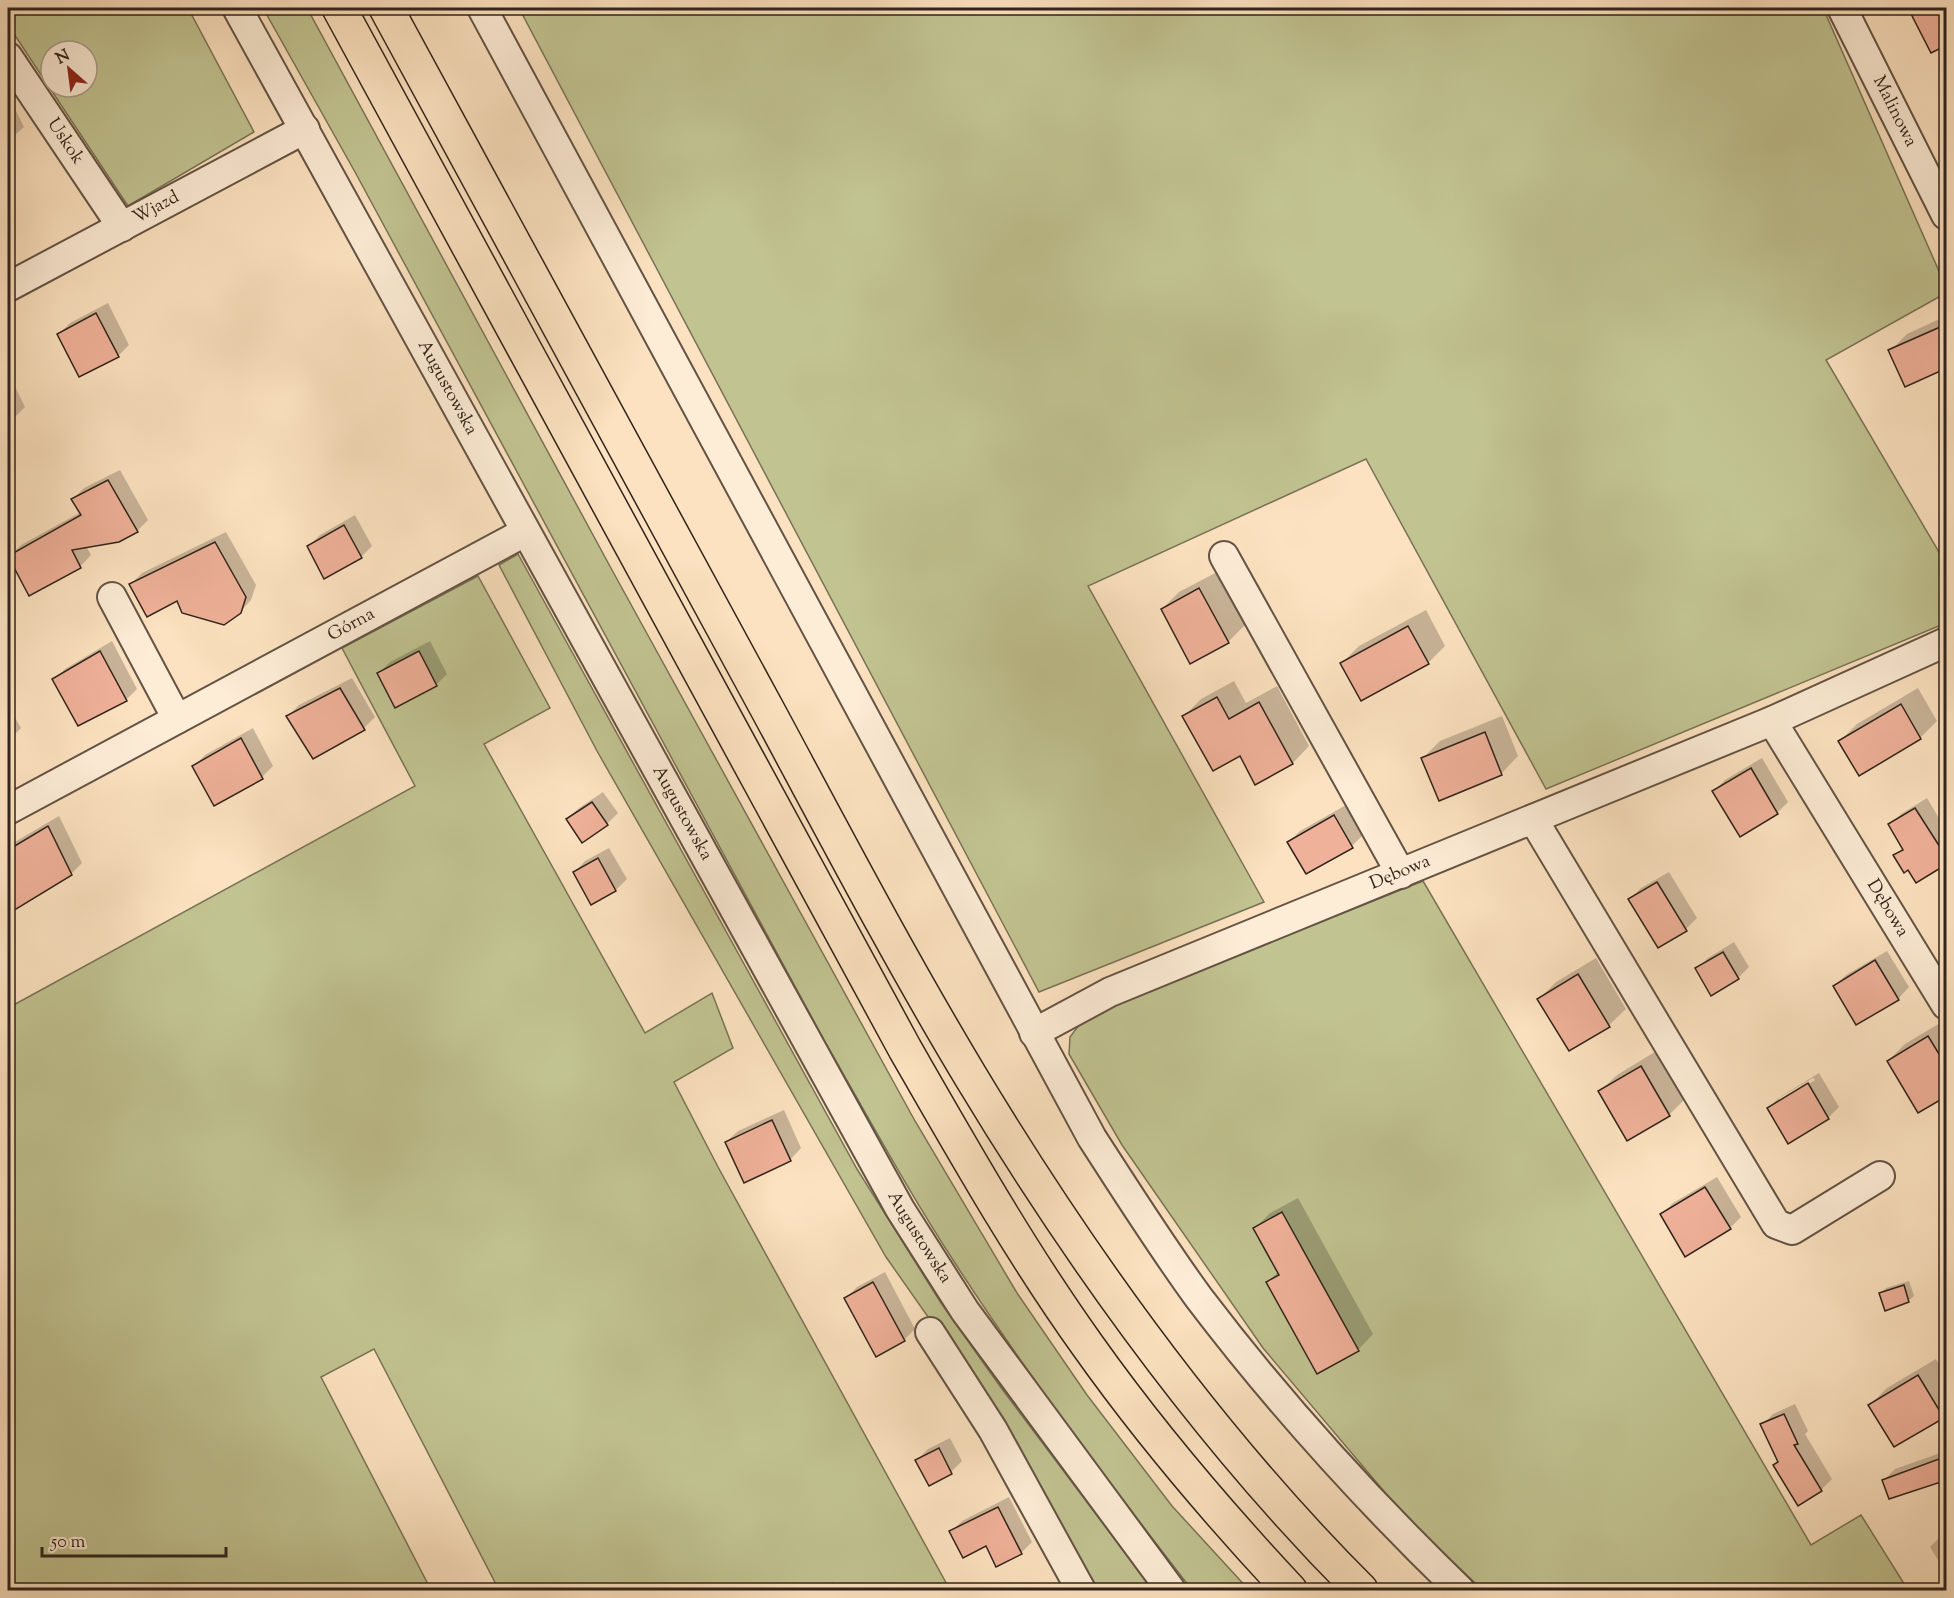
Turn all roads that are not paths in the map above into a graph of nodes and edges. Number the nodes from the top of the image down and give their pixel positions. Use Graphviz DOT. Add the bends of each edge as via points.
graph roads {
  1 [pos="237,8"];
  2 [pos="339,8"];
  3 [pos="386,8"];
  4 [pos="482,8"];
  5 [pos="1842,8"];
  6 [pos="8,57"];
  7 [pos="304,129"];
  8 [pos="1947,214"];
  9 [pos="122,227"];
  10 [pos="8,287"];
  11 [pos="525,532"];
  12 [pos="1224,556"];
  13 [pos="112,597"];
  14 [pos="1947,642"];
  15 [pos="177,719"];
  16 [pos="1772,721"];
  17 [pos="8,810"];
  18 [pos="1533,819"];
  19 [pos="1401,873"];
  20 [pos="1947,1005"];
  21 [pos="1034,1033"];
  22 [pos="1880,1176"];
  23 [pos="930,1332"];
  24 [pos="1081,1590"];
  25 [pos="1171,1590"];
  26 [pos="1290,1590"];
  27 [pos="1361,1590"];
  28 [pos="1460,1590"];
  1 -- 7 [label="street, Augustowska"];
  2 -- 26 [label="highway" via="904,1049 978,1177 1036,1270 1142,1420"];
  3 -- 27 [label="highway" via="882,921 971,1076 1073,1236 1166,1367 1278,1502"];
  4 -- 21 [label="street"];
  5 -- 8 [label="street, Malinowa"];
  6 -- 9 [label="street, Uskok"];
  7 -- 9 [label="street, Wjazd"];
  7 -- 11 [label="street, Augustowska"];
  9 -- 10 [label="street, Wjazd"];
  11 -- 15 [label="street, Górna"];
  11 -- 25 [label="street, Augustowska" via="900,1209 964,1311"];
  12 -- 19 [label="street"];
  13 -- 15 [label="street"];
  14 -- 16 [label="street, Dębowa"];
  15 -- 17 [label="street, Górna"];
  16 -- 18 [label="street, Dębowa"];
  16 -- 20 [label="street, Dębowa"];
  18 -- 19 [label="street, Dębowa"];
  18 -- 22 [label="street" via="1776,1224 1792,1230"];
  19 -- 21 [label="street, Dębowa" via="1110,992"];
  21 -- 28 [label="street" via="1092,1138 1198,1297 1328,1454"];
  23 -- 24 [label="street" via="993,1430"];
}
